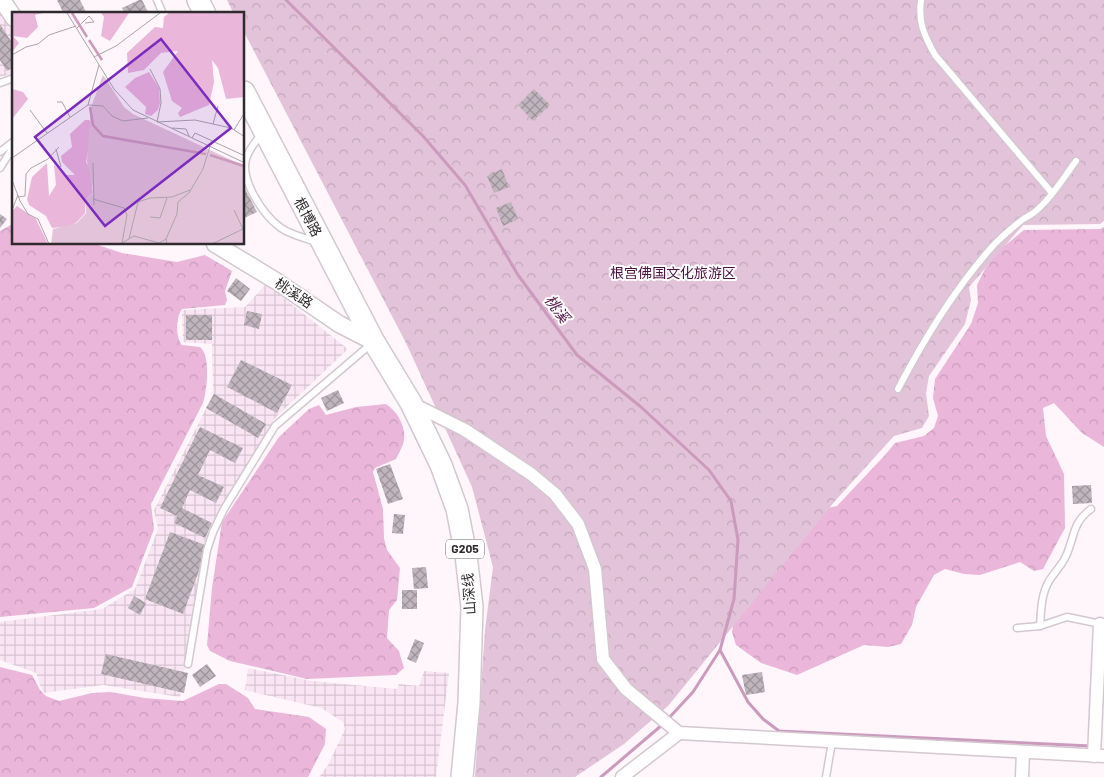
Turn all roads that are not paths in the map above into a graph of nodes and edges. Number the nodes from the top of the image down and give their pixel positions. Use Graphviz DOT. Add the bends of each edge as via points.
graph roads {
  1 [pos="2,0"];
  2 [pos="156,0"];
  3 [pos="198,0"];
  4 [pos="920,0"];
  5 [pos="162,12"];
  6 [pos="204,12"];
  7 [pos="12,15"];
  8 [pos="12,79"];
  9 [pos="0,83"];
  10 [pos="245,95"];
  11 [pos="264,130"];
  12 [pos="12,143"];
  13 [pos="12,149"];
  14 [pos="0,152"];
  15 [pos="1076,161"];
  16 [pos="245,165"];
  17 [pos="0,168"];
  18 [pos="245,173"];
  19 [pos="1052,194"];
  20 [pos="323,244"];
  21 [pos="217,245"];
  22 [pos="374,342"];
  23 [pos="898,389"];
  24 [pos="410,403"];
  25 [pos="1091,509"];
  26 [pos="1102,623"];
  27 [pos="1040,626"];
  28 [pos="1016,628"];
  29 [pos="188,664"];
  30 [pos="679,733"];
  31 [pos="832,742"];
  32 [pos="1023,752"];
  33 [pos="1099,756"];
  34 [pos="462,777"];
  35 [pos="622,777"];
  36 [pos="826,777"];
  37 [pos="1022,777"];
  1 -- 7 [label="street"];
  2 -- 5 [label="lane"];
  3 -- 6 [label="highway"];
  4 -- 19 [label="lane" via="923,33 935,55"];
  8 -- 9 [label="lane"];
  10 -- 11 [label="highway, 根博路 / G205" via="251,112"];
  11 -- 16 [label="lane" via="247,155"];
  11 -- 20 [label="highway, 根博路 / G205"];
  12 -- 14 [label="lane"];
  13 -- 17 [label="lane"];
  15 -- 19 [label="lane"];
  18 -- 20 [label="lane" via="267,215 282,229"];
  19 -- 23 [label="lane" via="1038,210 992,247 922,344"];
  20 -- 22 [label="highway, 根博路 / G205"];
  21 -- 22 [label="street, 桃溪路" via="339,324"];
  22 -- 24 [label="highway, 山深线 / G205"];
  22 -- 29 [label="lane" via="275,426 224,510 207,550"];
  24 -- 30 [label="street" via="465,430 555,494 578,524 595,569 602,659 626,690"];
  24 -- 34 [label="highway, 山深线 / G205" via="441,465 458,509 466,555 472,608 469,703"];
  25 -- 27 [label="lane" via="1074,528 1066,556 1047,584 1042,598"];
  26 -- 27 [label="lane" via="1067,617"];
  26 -- 33 [label="street"];
  27 -- 28 [label="lane"];
  30 -- 31 [label="street"];
  30 -- 35 [label="street"];
  31 -- 32 [label="street"];
  31 -- 36 [label="lane"];
  32 -- 33 [label="street"];
  32 -- 37 [label="street"];
}
